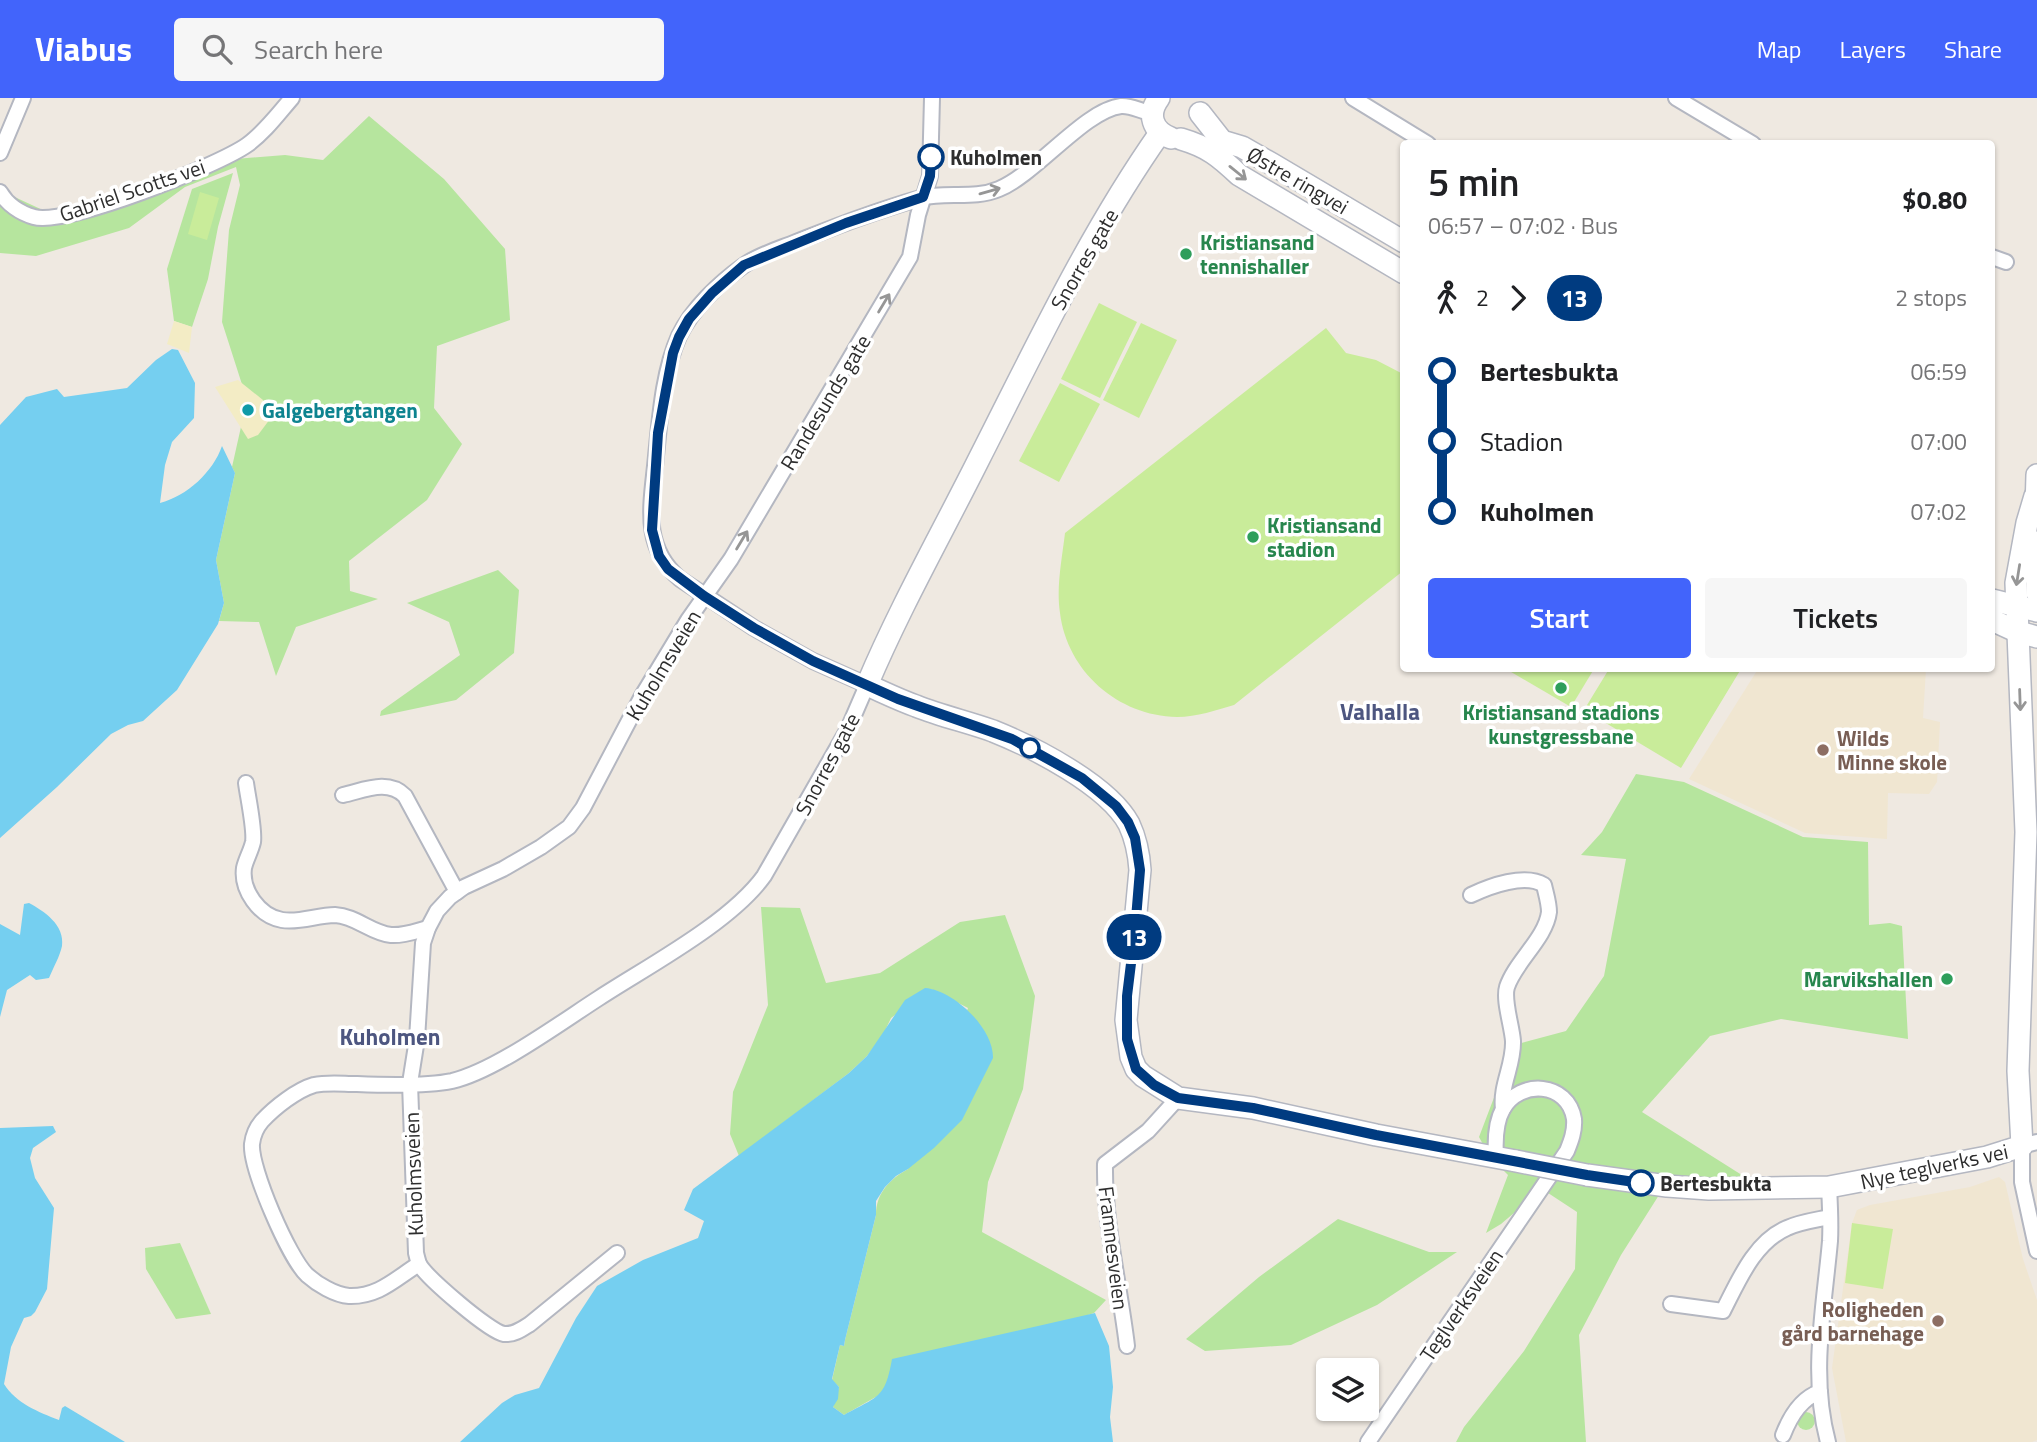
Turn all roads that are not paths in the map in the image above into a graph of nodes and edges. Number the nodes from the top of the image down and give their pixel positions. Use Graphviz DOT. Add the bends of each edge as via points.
graph roads {
  1 [pos="23,98"];
  2 [pos="292,98"];
  3 [pos="932,98"];
  4 [pos="1353,98"];
  5 [pos="1676,98"];
  6 [pos="1155,105"];
  7 [pos="1197,105"];
  8 [pos="1171,136"];
  9 [pos="1421,140"];
  10 [pos="1746,140"];
  11 [pos="0,153"];
  12 [pos="0,192"];
  13 [pos="923,197"];
  14 [pos="1400,240"];
  15 [pos="1400,271"];
  16 [pos="2036,485"];
  17 [pos="2037,531"];
  18 [pos="2037,542"];
  19 [pos="2037,593"];
  20 [pos="704,596"];
  21 [pos="1995,601"];
  22 [pos="2016,607"];
  23 [pos="2037,611"];
  24 [pos="1995,621"];
  25 [pos="2027,634"];
  26 [pos="867,685"];
  27 [pos="246,783"];
  28 [pos="343,795"];
  29 [pos="2032,832"];
  30 [pos="457,892"];
  31 [pos="1471,895"];
  32 [pos="428,928"];
  33 [pos="410,1083"];
  34 [pos="1178,1098"];
  35 [pos="1503,1109"];
  36 [pos="2029,1144"];
  37 [pos="1506,1159"];
  38 [pos="1829,1187"];
  39 [pos="1830,1217"];
  40 [pos="2034,1221"];
  41 [pos="2037,1251"];
  42 [pos="617,1253"];
  43 [pos="419,1264"];
  44 [pos="1671,1304"];
  45 [pos="1127,1346"];
  46 [pos="1820,1392"];
  47 [pos="1783,1435"];
  48 [pos="1368,1442"];
  49 [pos="1828,1442"];
  1 -- 11 [label="street"];
  2 -- 12 [label="street, Gabriel Scotts vei" via="268,126 230,155 180,178 88,209 34,217 6,202"];
  3 -- 13 [label="street" via="930,176"];
  4 -- 9 [label="street"];
  5 -- 10 [label="street"];
  6 -- 8 [label="street" via="1153,121"];
  13 -- 6 [label="street, Kuholmsveien, one-way" via="989,193 1015,181 1106,111"];
  7 -- 8 [label="street, Snorres gate" via="1196,128 1187,136"];
  7 -- 14 [label="street, Østre ringvei" via="1222,141 1242,147"];
  8 -- 15 [label="street, Østre ringvei, one-way" via="1218,154 1239,175"];
  8 -- 26 [label="street, Snorres gate" via="1130,176 1073,273"];
  20 -- 13 [label="street, Randesunds gate, one-way" via="731,559 910,257"];
  13 -- 20 [label="street, Kuholmsveien" via="744,265 712,293 679,337 658,433 652,530 668,569"];
  16 -- 17 [label="street"];
  16 -- 22 [label="street, one-way" via="2018,571"];
  18 -- 19 [label="street"];
  20 -- 26 [label="street" via="793,650"];
  20 -- 30 [label="street, Kuholmsveien" via="569,827 520,860"];
  21 -- 22 [label="street"];
  22 -- 23 [label="street"];
  22 -- 25 [label="street"];
  24 -- 25 [label="street"];
  25 -- 29 [label="street, one-way"];
  26 -- 33 [label="street, Snorres gate" via="848,729 764,876 730,910 660,960 471,1075"];
  26 -- 34 [label="street" via="1012,739 1082,778 1116,806 1135,838 1140,870 1127,1039 1136,1069"];
  27 -- 32 [label="street" via="253,841 244,877 252,899 270,917 283,921 337,915 389,935"];
  28 -- 30 [label="street" via="388,785 398,789"];
  29 -- 36 [label="street" via="2018,1071"];
  30 -- 32 [label="street, Kuholmsveien"];
  31 -- 35 [label="street" via="1532,880 1544,886 1549,915 1506,990 1512,1064 1501,1095"];
  32 -- 33 [label="street, Kuholmsveien"];
  33 -- 43 [label="street, Kuholmsveien"];
  33 -- 43 [label="street, Kuholmsveien" via="314,1085 264,1118 255,1129 252,1147 291,1252 306,1274 323,1287 346,1296 367,1295 383,1290"];
  34 -- 37 [label="street" via="1253,1108"];
  34 -- 45 [label="street, Framnesveien" via="1148,1131 1105,1164"];
  35 -- 37 [label="street" via="1497,1125"];
  35 -- 48 [label="street, Teglverksveien" via="1525,1089 1556,1093 1574,1118 1567,1151"];
  36 -- 38 [label="street, Nye teglverks vei" via="1987,1157"];
  36 -- 40 [label="street" via="2022,1182"];
  37 -- 38 [label="street, bridge" via="1667,1186"];
  38 -- 39 [label="street"];
  39 -- 44 [label="street" via="1787,1228 1770,1240 1751,1260 1723,1311"];
  39 -- 46 [label="street" via="1819,1331"];
  40 -- 41 [label="street"];
  42 -- 43 [label="street, Kuholmsveien" via="530,1324 506,1334 454,1299"];
  46 -- 47 [label="street" via="1802,1404"];
  46 -- 49 [label="street"];
}
